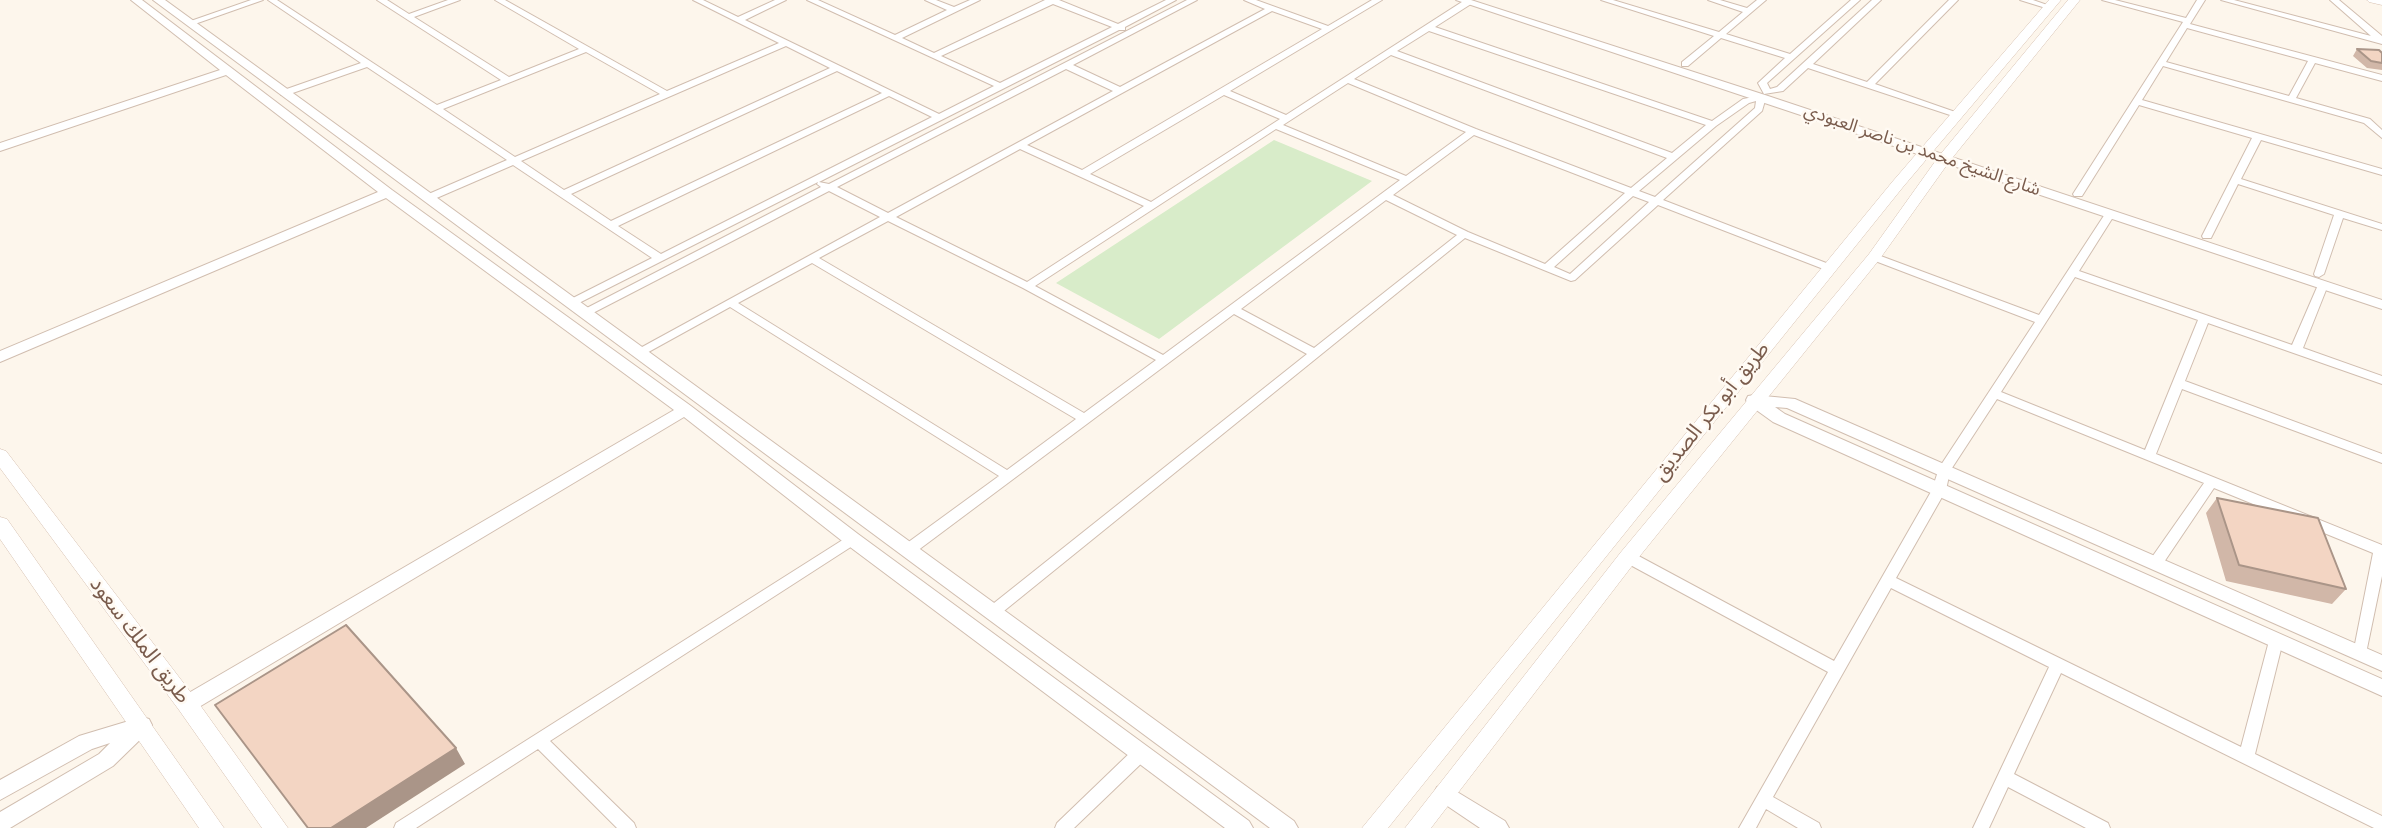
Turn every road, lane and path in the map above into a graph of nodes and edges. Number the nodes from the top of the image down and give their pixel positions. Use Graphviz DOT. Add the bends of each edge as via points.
graph roads {
  1 [pos="136,0"];
  2 [pos="160,0"];
  3 [pos="259,0"];
  4 [pos="272,0"];
  5 [pos="381,0"];
  6 [pos="456,0"];
  7 [pos="499,0"];
  8 [pos="697,0"];
  9 [pos="782,0"];
  10 [pos="811,0"];
  11 [pos="929,0"];
  12 [pos="976,0"];
  13 [pos="1052,0"];
  14 [pos="1066,0"];
  15 [pos="1172,0"];
  16 [pos="1194,0"];
  17 [pos="1248,0"];
  18 [pos="1378,0"];
  19 [pos="1488,0"];
  20 [pos="1605,0"];
  21 [pos="1712,0"];
  22 [pos="1762,0"];
  23 [pos="1856,0"];
  24 [pos="1877,0"];
  25 [pos="1954,0"];
  26 [pos="2024,0"];
  27 [pos="2074,0"];
  28 [pos="2106,0"];
  29 [pos="2201,0"];
  30 [pos="2225,0"];
  31 [pos="2334,0"];
  32 [pos="2373,0"];
  33 [pos="1465,1"];
  34 [pos="2382,2"];
  35 [pos="2052,3"];
  36 [pos="1270,9"];
  37 [pos="953,10"];
  38 [pos="1748,11"];
  39 [pos="408,17"];
  40 [pos="738,20"];
  41 [pos="189,23"];
  42 [pos="2187,23"];
  43 [pos="1125,27"];
  44 [pos="1430,28"];
  45 [pos="1329,29"];
  46 [pos="1718,35"];
  47 [pos="895,38"];
  48 [pos="2382,41"];
  49 [pos="786,43"];
  50 [pos="586,49"];
  51 [pos="1391,52"];
  52 [pos="934,56"];
  53 [pos="1792,57"];
  54 [pos="2313,60"];
  55 [pos="368,64"];
  56 [pos="1685,64"];
  57 [pos="2162,64"];
  58 [pos="1065,65"];
  59 [pos="1808,65"];
  60 [pos="837,68"];
  61 [pos="227,71"];
  62 [pos="2382,78"];
  63 [pos="508,80"];
  64 [pos="1348,80"];
  65 [pos="1869,85"];
  66 [pos="1002,87"];
  67 [pos="1121,91"];
  68 [pos="1223,91"];
  69 [pos="285,93"];
  70 [pos="888,93"];
  71 [pos="1764,94"];
  72 [pos="668,95"];
  73 [pos="2291,100"];
  74 [pos="2138,102"];
  75 [pos="436,109"];
  76 [pos="1956,114"];
  77 [pos="939,117"];
  78 [pos="1287,119"];
  79 [pos="1713,124"];
  80 [pos="1276,126"];
  81 [pos="1473,131"];
  82 [pos="2382,135"];
  83 [pos="2257,138"];
  84 [pos="1021,146"];
  85 [pos="0,147"];
  86 [pos="1938,152"];
  87 [pos="1674,157"];
  88 [pos="515,161"];
  89 [pos="2382,172"];
  90 [pos="1083,174"];
  91 [pos="1408,180"];
  92 [pos="2235,180"];
  93 [pos="813,181"];
  94 [pos="828,187"];
  95 [pos="1632,192"];
  96 [pos="387,193"];
  97 [pos="564,194"];
  98 [pos="2078,194"];
  99 [pos="1386,196"];
  100 [pos="428,198"];
  101 [pos="1658,202"];
  102 [pos="1152,206"];
  103 [pos="2340,213"];
  104 [pos="2110,214"];
  105 [pos="888,219"];
  106 [pos="611,225"];
  107 [pos="2382,227"];
  108 [pos="1464,234"];
  109 [pos="2207,236"];
  110 [pos="1874,257"];
  111 [pos="660,258"];
  112 [pos="813,259"];
  113 [pos="1548,267"];
  114 [pos="1830,268"];
  115 [pos="2072,272"];
  116 [pos="2321,279"];
  117 [pos="1027,286"];
  118 [pos="2382,295"];
  119 [pos="731,303"];
  120 [pos="2382,305"];
  121 [pos="578,308"];
  122 [pos="1233,309"];
  123 [pos="2204,318"];
  124 [pos="558,320"];
  125 [pos="2041,320"];
  126 [pos="2296,350"];
  127 [pos="639,352"];
  128 [pos="1314,353"];
  129 [pos="0,357"];
  130 [pos="1164,360"];
  131 [pos="2382,380"];
  132 [pos="2178,383"];
  133 [pos="1994,393"];
  134 [pos="1754,400"];
  135 [pos="685,410"];
  136 [pos="1084,419"];
  137 [pos="0,455"];
  138 [pos="2149,456"];
  139 [pos="2382,458"];
  140 [pos="1944,471"];
  141 [pos="1008,475"];
  142 [pos="2212,481"];
  143 [pos="1939,490"];
  144 [pos="0,524"];
  145 [pos="852,539"];
  146 [pos="908,550"];
  147 [pos="2381,550"];
  148 [pos="1629,557"];
  149 [pos="2155,564"];
  150 [pos="1888,580"];
  151 [pos="993,611"];
  152 [pos="2276,641"];
  153 [pos="2360,654"];
  154 [pos="2382,663"];
  155 [pos="2058,664"];
  156 [pos="1837,670"];
  157 [pos="2382,688"];
  158 [pos="187,704"];
  159 [pos="142,725"];
  160 [pos="539,740"];
  161 [pos="1141,753"];
  162 [pos="2246,757"];
  163 [pos="2005,777"];
  164 [pos="0,792"];
  165 [pos="1444,793"];
  166 [pos="1763,799"];
  167 [pos="0,822"];
  168 [pos="2382,824"];
  169 [pos="1423,826"];
  170 [pos="212,828"];
  171 [pos="276,828"];
  172 [pos="402,828"];
  173 [pos="628,828"];
  174 [pos="1063,828"];
  175 [pos="1242,828"];
  176 [pos="1287,828"];
  177 [pos="1374,828"];
  178 [pos="1498,828"];
  179 [pos="1747,828"];
  180 [pos="1813,828"];
  181 [pos="1981,828"];
  182 [pos="2102,828"];
  1 -- 61 [label="street"];
  2 -- 41 [label="street"];
  3 -- 41 [label="street"];
  4 -- 55 [label="street"];
  5 -- 39 [label="street"];
  6 -- 39 [label="street"];
  7 -- 50 [label="street"];
  8 -- 40 [label="street"];
  9 -- 40 [label="street"];
  10 -- 47 [label="street"];
  11 -- 37 [label="street"];
  12 -- 37 [label="street"];
  13 -- 43 [label="street"];
  13 -- 52 [label="street"];
  14 -- 43 [label="street"];
  15 -- 43 [label="street"];
  16 -- 43 [label="street"];
  17 -- 36 [label="street"];
  18 -- 45 [label="street"];
  19 -- 56 [label="street, شارع الشيخ محمد بن ناصر العبودي"];
  20 -- 46 [label="street"];
  21 -- 38 [label="street"];
  22 -- 38 [label="street"];
  23 -- 53 [label="street"];
  24 -- 59 [label="street"];
  25 -- 65 [label="street"];
  26 -- 35 [label="street"];
  27 -- 86 [label="main road, طريق أبو بكر الصديق"];
  28 -- 42 [label="street"];
  29 -- 42 [label="street"];
  30 -- 48 [label="street"];
  31 -- 48 [label="street"];
  32 -- 34 [label="main road"];
  33 -- 44 [label="street"];
  33 -- 71 [label="street, شارع الشيخ محمد بن ناصر العبودي"];
  35 -- 76 [label="main road, طريق أبو بكر الصديق"];
  36 -- 45 [label="street"];
  36 -- 67 [label="street"];
  37 -- 47 [label="street"];
  38 -- 46 [label="street"];
  39 -- 63 [label="street"];
  40 -- 49 [label="street"];
  41 -- 69 [label="street"];
  42 -- 54 [label="street"];
  42 -- 57 [label="street"];
  43 -- 58 [label="street"];
  43 -- 66 [label="street"];
  44 -- 51 [label="street"];
  44 -- 79 [label="street"];
  45 -- 68 [label="street"];
  46 -- 53 [label="street"];
  46 -- 56 [label="street"];
  47 -- 52 [label="street"];
  49 -- 60 [label="street"];
  49 -- 72 [label="street"];
  50 -- 63 [label="street"];
  50 -- 72 [label="street"];
  51 -- 64 [label="street"];
  51 -- 87 [label="street"];
  52 -- 66 [label="street"];
  53 -- 71 [label="street" via="1762,83"];
  54 -- 62 [label="street"];
  54 -- 73 [label="street"];
  55 -- 69 [label="street"];
  55 -- 75 [label="street"];
  56 -- 71 [label="street, شارع الشيخ محمد بن ناصر العبودي"];
  57 -- 73 [label="street"];
  57 -- 74 [label="street"];
  58 -- 67 [label="street"];
  58 -- 94 [label="street"];
  59 -- 65 [label="street"];
  59 -- 71 [label="street" via="1780,89"];
  60 -- 70 [label="street"];
  60 -- 97 [label="street"];
  61 -- 85 [label="street"];
  61 -- 96 [label="street"];
  63 -- 75 [label="street"];
  64 -- 78 [label="street"];
  64 -- 81 [label="street"];
  65 -- 76 [label="street"];
  66 -- 77 [label="street"];
  67 -- 84 [label="street"];
  68 -- 78 [label="street"];
  68 -- 90 [label="street"];
  69 -- 100 [label="street"];
  70 -- 77 [label="street"];
  70 -- 106 [label="street"];
  71 -- 79 [label="street"];
  71 -- 86 [label="street, شارع الشيخ محمد بن ناصر العبودي"];
  71 -- 101 [label="street" via="1759,109"];
  72 -- 88 [label="street"];
  73 -- 82 [label="street" via="2367,121"];
  74 -- 83 [label="street"];
  74 -- 98 [label="street"];
  75 -- 88 [label="street"];
  76 -- 86 [label="main road, طريق أبو بكر الصديق"];
  77 -- 93 [label="street"];
  78 -- 80 [label="street"];
  79 -- 87 [label="street"];
  80 -- 91 [label="street"];
  80 -- 102 [label="street"];
  81 -- 91 [label="street"];
  81 -- 95 [label="street"];
  83 -- 89 [label="street"];
  83 -- 92 [label="street"];
  84 -- 90 [label="street"];
  84 -- 105 [label="street"];
  86 -- 98 [label="street, شارع الشيخ محمد بن ناصر العبودي"];
  86 -- 104 [label="street, شارع الشيخ محمد بن ناصر العبودي"];
  86 -- 110 [label="main road, طريق أبو بكر الصديق"];
  86 -- 114 [label="main road, طريق أبو بكر الصديق"];
  87 -- 95 [label="street"];
  88 -- 97 [label="street"];
  88 -- 100 [label="street"];
  90 -- 102 [label="street"];
  91 -- 99 [label="street"];
  92 -- 103 [label="street"];
  92 -- 109 [label="street"];
  93 -- 94 [label="street"];
  93 -- 111 [label="street"];
  94 -- 105 [label="street"];
  94 -- 121 [label="street"];
  95 -- 101 [label="street"];
  95 -- 113 [label="street"];
  96 -- 124 [label="street"];
  96 -- 129 [label="street"];
  97 -- 106 [label="street"];
  98 -- 109 [label="street, شارع الشيخ محمد بن ناصر العبودي"];
  99 -- 108 [label="street"];
  99 -- 122 [label="street"];
  100 -- 121 [label="street"];
  101 -- 113 [label="street" via="1571,278"];
  101 -- 114 [label="street"];
  102 -- 117 [label="street"];
  103 -- 107 [label="street"];
  103 -- 116 [label="street"];
  104 -- 115 [label="street"];
  104 -- 116 [label="street, شارع الشيخ محمد بن ناصر العبودي"];
  105 -- 112 [label="street"];
  105 -- 117 [label="street"];
  106 -- 111 [label="street"];
  108 -- 113 [label="street"];
  108 -- 128 [label="street"];
  109 -- 116 [label="street, شارع الشيخ محمد بن ناصر العبودي"];
  110 -- 125 [label="street"];
  110 -- 134 [label="main road, طريق أبو بكر الصديق"];
  111 -- 121 [label="street"];
  112 -- 119 [label="street"];
  112 -- 136 [label="street"];
  114 -- 177 [label="main road, طريق أبو بكر الصديق"];
  115 -- 123 [label="street"];
  115 -- 125 [label="street"];
  116 -- 118 [label="street, شارع الشيخ محمد بن ناصر العبودي"];
  116 -- 120 [label="street, شارع الشيخ محمد بن ناصر العبودي"];
  116 -- 126 [label="street"];
  117 -- 130 [label="street"];
  119 -- 127 [label="street"];
  119 -- 141 [label="street"];
  121 -- 124 [label="street"];
  121 -- 127 [label="street"];
  122 -- 128 [label="street"];
  122 -- 130 [label="street"];
  123 -- 126 [label="street"];
  123 -- 132 [label="street"];
  124 -- 135 [label="street"];
  125 -- 133 [label="street"];
  126 -- 131 [label="street"];
  127 -- 146 [label="street"];
  128 -- 151 [label="street"];
  130 -- 136 [label="street"];
  132 -- 138 [label="street"];
  132 -- 139 [label="street"];
  133 -- 138 [label="street"];
  133 -- 140 [label="street"];
  134 -- 140 [label="street" via="1789,403"];
  134 -- 143 [label="street" via="1779,418"];
  134 -- 148 [label="main road, طريق أبو بكر الصديق"];
  135 -- 145 [label="street"];
  135 -- 158 [label="street"];
  136 -- 141 [label="street"];
  137 -- 158 [label="main road, طريق الملك سعود"];
  138 -- 142 [label="street"];
  140 -- 143 [label="street"];
  140 -- 149 [label="street"];
  141 -- 146 [label="street"];
  142 -- 147 [label="street"];
  142 -- 149 [label="street"];
  143 -- 150 [label="street"];
  143 -- 152 [label="street"];
  144 -- 159 [label="main road, طريق الملك سعود"];
  145 -- 160 [label="street"];
  145 -- 161 [label="street"];
  146 -- 151 [label="street"];
  147 -- 153 [label="street"];
  148 -- 156 [label="street"];
  148 -- 165 [label="main road, طريق أبو بكر الصديق"];
  149 -- 153 [label="street"];
  150 -- 155 [label="street"];
  150 -- 156 [label="street"];
  151 -- 176 [label="street"];
  152 -- 157 [label="street"];
  152 -- 162 [label="street"];
  153 -- 154 [label="street"];
  155 -- 162 [label="street"];
  155 -- 163 [label="street"];
  156 -- 166 [label="street"];
  158 -- 171 [label="main road, طريق الملك سعود"];
  159 -- 164 [label="street" via="86,742"];
  159 -- 167 [label="street" via="106,760"];
  159 -- 170 [label="main road, طريق الملك سعود"];
  160 -- 172 [label="street"];
  160 -- 173 [label="street"];
  161 -- 174 [label="street"];
  161 -- 175 [label="street"];
  162 -- 168 [label="street"];
  163 -- 181 [label="street"];
  163 -- 182 [label="street"];
  165 -- 169 [label="main road, طريق أبو بكر الصديق"];
  165 -- 178 [label="street"];
  166 -- 179 [label="street"];
  166 -- 180 [label="street"];
}
